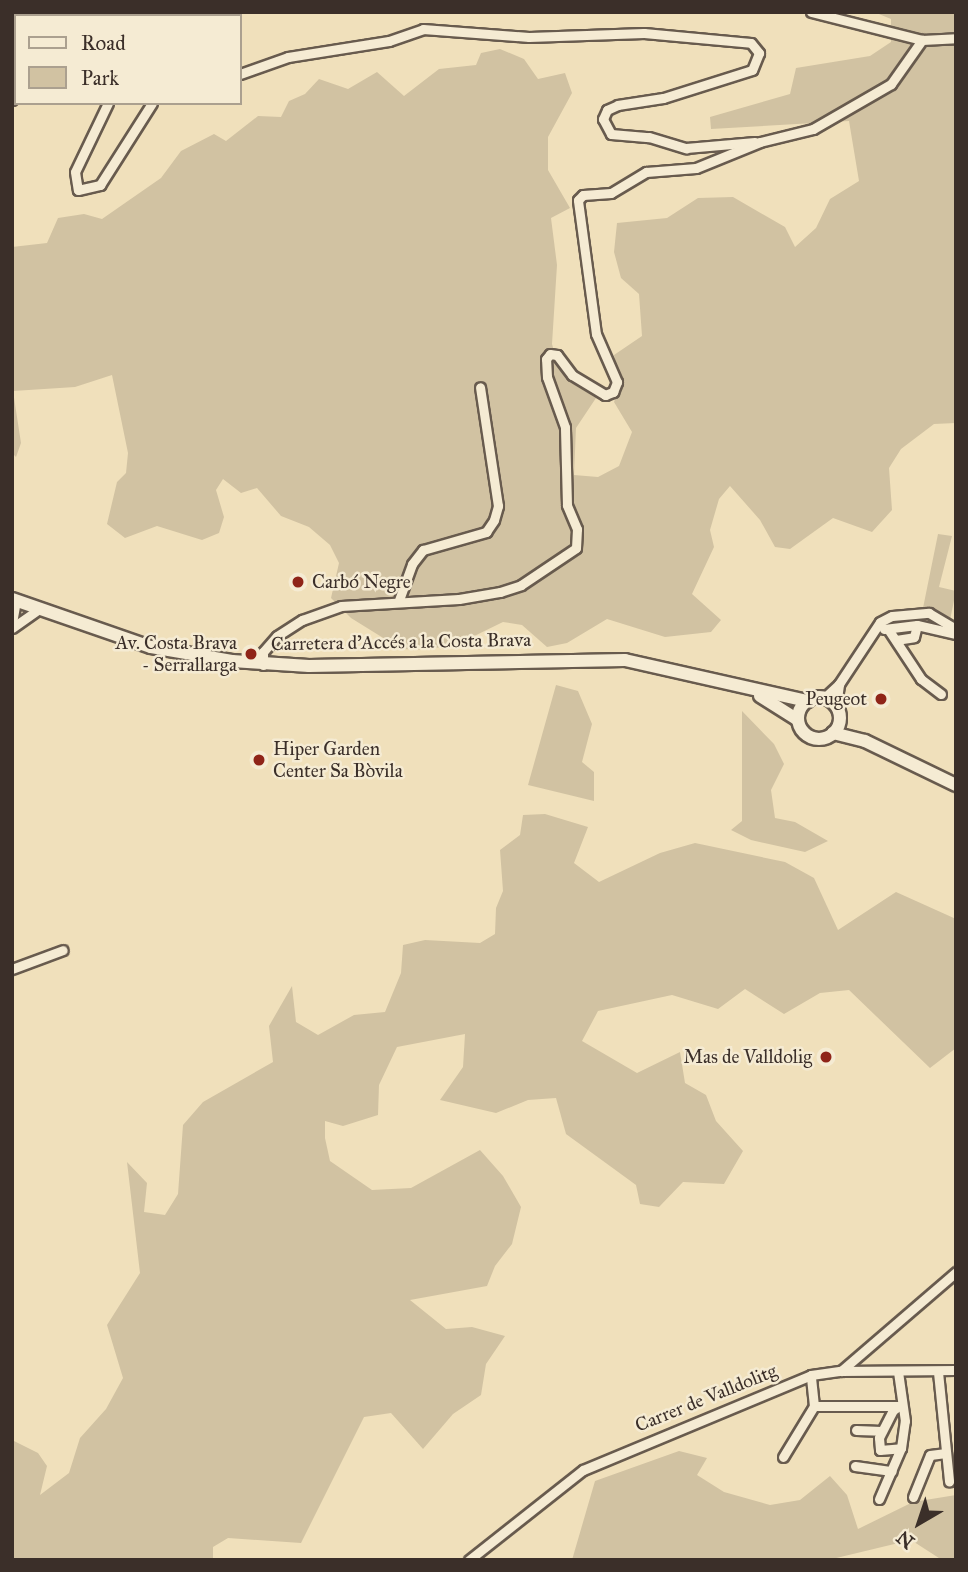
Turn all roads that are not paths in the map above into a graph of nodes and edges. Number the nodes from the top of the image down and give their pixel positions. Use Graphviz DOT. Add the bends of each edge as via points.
graph roads {
  1 [pos="811,12"];
  2 [pos="956,38"];
  3 [pos="922,40"];
  4 [pos="242,73"];
  5 [pos="107,105"];
  6 [pos="151,105"];
  7 [pos="760,142"];
  8 [pos="480,387"];
  9 [pos="14,599"];
  10 [pos="399,600"];
  11 [pos="41,608"];
  12 [pos="892,616"];
  13 [pos="12,623"];
  14 [pos="917,625"];
  15 [pos="12,628"];
  16 [pos="875,629"];
  17 [pos="888,629"];
  18 [pos="956,631"];
  19 [pos="896,640"];
  20 [pos="263,665"];
  21 [pos="839,684"];
  22 [pos="754,692"];
  23 [pos="941,694"];
  24 [pos="824,698"];
  25 [pos="807,701"];
  26 [pos="836,706"];
  27 [pos="840,719"];
  28 [pos="797,720"];
  29 [pos="833,733"];
  30 [pos="865,741"];
  31 [pos="956,785"];
  32 [pos="63,950"];
  33 [pos="12,969"];
  34 [pos="956,1272"];
  35 [pos="956,1370"];
  36 [pos="841,1371"];
  37 [pos="898,1372"];
  38 [pos="938,1372"];
  39 [pos="811,1375"];
  40 [pos="814,1406"];
  41 [pos="901,1406"];
  42 [pos="856,1430"];
  43 [pos="881,1431"];
  44 [pos="901,1448"];
  45 [pos="946,1453"];
  46 [pos="783,1457"];
  47 [pos="855,1466"];
  48 [pos="892,1471"];
  49 [pos="949,1481"];
  50 [pos="913,1497"];
  51 [pos="879,1499"];
  52 [pos="469,1560"];
  1 -- 3 [label="street"];
  2 -- 3 [label="street"];
  3 -- 7 [label="street" via="891,84 813,129"];
  4 -- 7 [label="street" via="288,57 389,41 423,29 530,37 644,33 751,44 758,53 752,70 663,98 618,105 607,110 603,119 611,134 649,136 686,148"];
  5 -- 6 [label="street" via="75,172 78,190 100,185"];
  7 -- 10 [label="street" via="717,162 646,172 611,193 583,194 578,200 596,334 617,382 606,395 572,374 556,355 546,359 547,377 565,427 567,505 577,529 576,548 521,586 459,599"];
  8 -- 10 [label="street" via="498,506 494,520 486,532 423,550 412,564"];
  9 -- 11 [label="main road, Carretera d'Accés a la Costa Brava"];
  9 -- 13 [label="street"];
  10 -- 20 [label="street" via="341,607 302,620 262,652"];
  11 -- 15 [label="street"];
  11 -- 20 [label="main road, Carretera d'Accés a la Costa Brava" via="151,647"];
  12 -- 16 [label="street"];
  12 -- 17 [label="street"];
  12 -- 18 [label="street" via="929,613"];
  14 -- 17 [label="street"];
  14 -- 18 [label="street"];
  14 -- 19 [label="street" via="914,637"];
  16 -- 17 [label="street"];
  16 -- 21 [label="street"];
  17 -- 19 [label="street"];
  19 -- 23 [label="street" via="921,679"];
  20 -- 22 [label="main road, Carretera d'Accés a la Costa Brava" via="625,660 699,673"];
  21 -- 24 [label="street"];
  21 -- 26 [label="street"];
  22 -- 25 [label="main road, Carretera d'Accés a la Costa Brava"];
  22 -- 28 [label="main road, Carretera d'Accés a la Costa Brava"];
  24 -- 25 [label="main road"];
  24 -- 26 [label="main road"];
  25 -- 28 [label="main road"];
  26 -- 27 [label="main road"];
  27 -- 29 [label="main road"];
  27 -- 30 [label="main road"];
  28 -- 29 [label="main road" via="810,738 822,739"];
  29 -- 30 [label="main road"];
  30 -- 31 [label="main road"];
  32 -- 33 [label="street"];
  34 -- 36 [label="street"];
  35 -- 38 [label="street, Carrer de Valldolitg"];
  36 -- 37 [label="street, Carrer de Valldolitg"];
  36 -- 39 [label="street, Carrer de Valldolitg"];
  37 -- 38 [label="street, Carrer de Valldolitg"];
  37 -- 41 [label="street"];
  38 -- 45 [label="street"];
  39 -- 40 [label="street"];
  39 -- 52 [label="street, Carrer de Valldolitg" via="583,1470"];
  40 -- 41 [label="street"];
  40 -- 46 [label="street"];
  41 -- 43 [label="street" via="893,1410"];
  41 -- 44 [label="street" via="905,1421"];
  42 -- 43 [label="street"];
  43 -- 44 [label="street" via="880,1450"];
  44 -- 48 [label="street"];
  45 -- 49 [label="street"];
  45 -- 50 [label="street" via="930,1455"];
  47 -- 48 [label="street"];
  48 -- 51 [label="street"];
}
